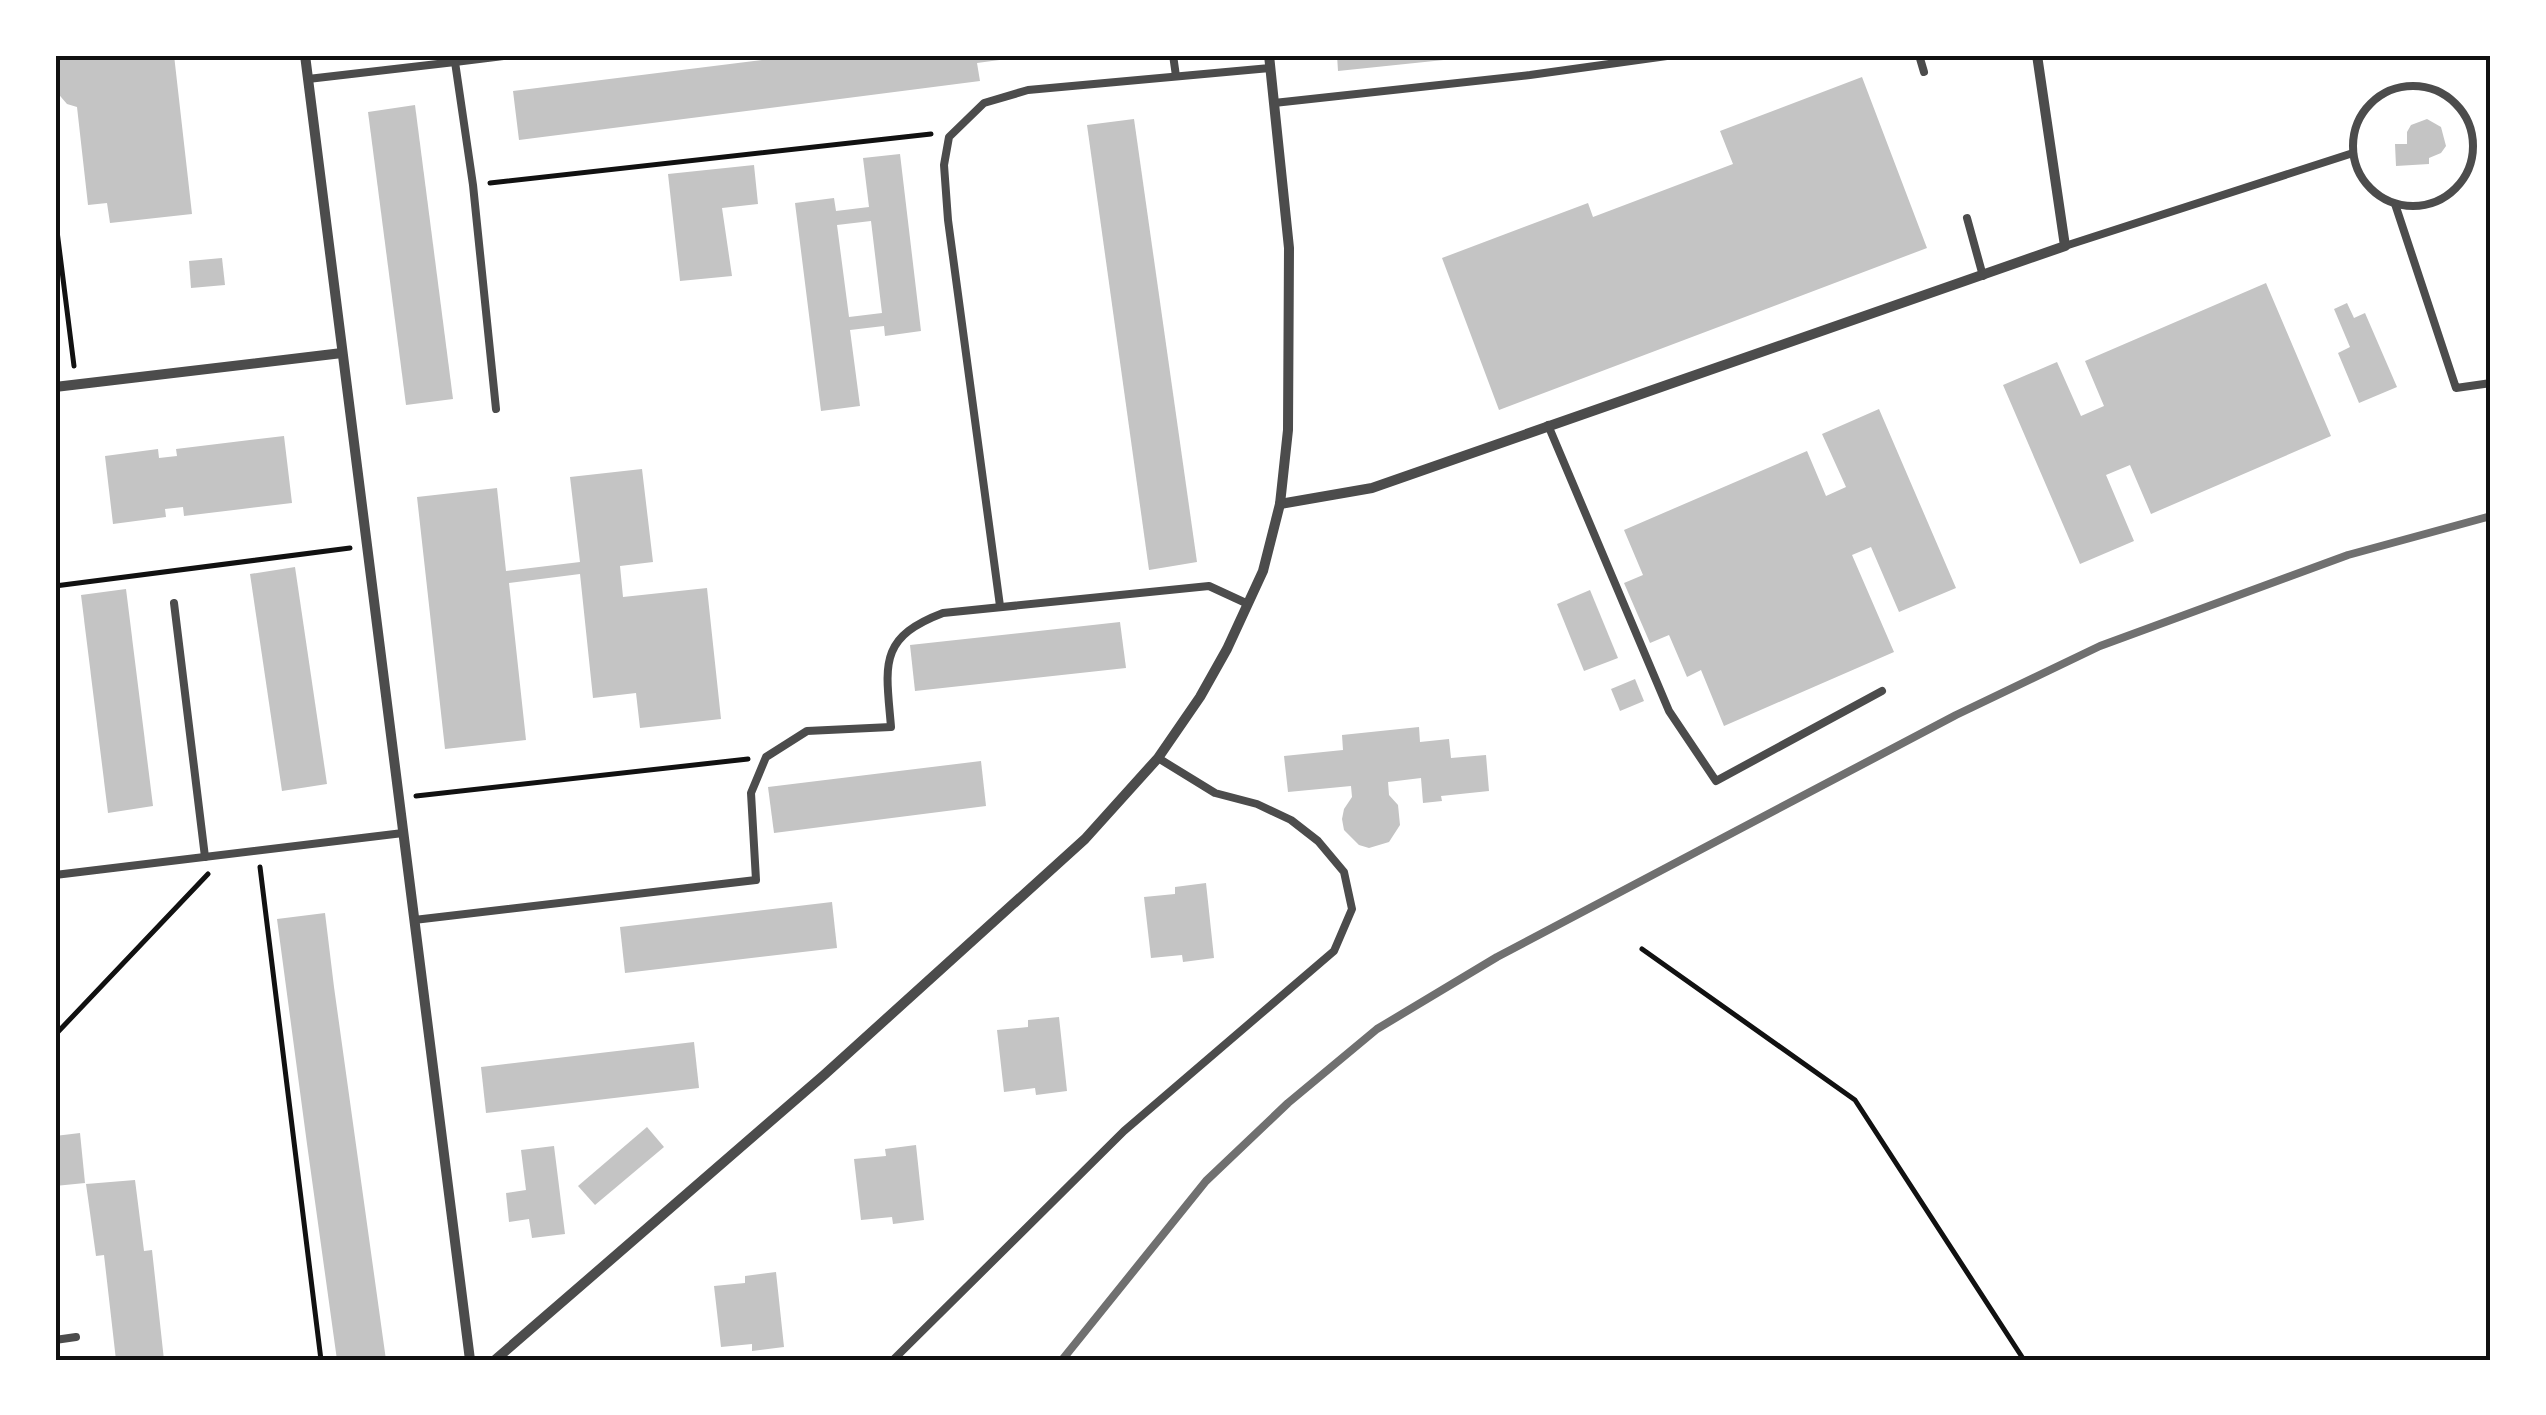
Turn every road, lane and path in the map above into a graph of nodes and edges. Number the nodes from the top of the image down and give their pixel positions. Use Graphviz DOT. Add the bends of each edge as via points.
graph roads {
  1 [pos="304,55"];
  2 [pos="511,55"];
  3 [pos="1173,55"];
  4 [pos="1269,55"];
  5 [pos="1674,55"];
  6 [pos="1919,55"];
  7 [pos="2037,55"];
  8 [pos="456,62"];
  9 [pos="1270,68"];
  10 [pos="1924,72"];
  11 [pos="1176,76"];
  12 [pos="308,79"];
  13 [pos="1274,103"];
  14 [pos="949,138"];
  15 [pos="2352,153"];
  16 [pos="472,185"];
  17 [pos="2394,204"];
  18 [pos="55,215"];
  19 [pos="1966,218"];
  20 [pos="2066,246"];
  21 [pos="1984,276"];
  22 [pos="342,353"];
  23 [pos="2491,383"];
  24 [pos="76,384"];
  25 [pos="55,387"];
  26 [pos="496,410"];
  27 [pos="1548,425"];
  28 [pos="1280,504"];
  29 [pos="367,545"];
  30 [pos="55,586"];
  31 [pos="174,603"];
  32 [pos="1248,604"];
  33 [pos="1000,606"];
  34 [pos="1882,691"];
  35 [pos="766,757"];
  36 [pos="1158,758"];
  37 [pos="399,798"];
  38 [pos="403,833"];
  39 [pos="258,850"];
  40 [pos="204,857"];
  41 [pos="55,875"];
  42 [pos="414,920"];
  43 [pos="1642,948"];
  44 [pos="55,1035"];
  45 [pos="76,1337"];
  46 [pos="55,1340"];
  47 [pos="321,1360"];
  48 [pos="470,1360"];
  49 [pos="495,1360"];
  50 [pos="893,1360"];
  51 [pos="2024,1360"];
  1 -- 12 [label="street"];
  2 -- 8 [label="lane"];
  3 -- 11 [label="lane"];
  4 -- 9 [label="street"];
  5 -- 13 [label="lane"];
  6 -- 10 [label="lane"];
  7 -- 20 [label="street"];
  8 -- 12 [label="lane"];
  8 -- 16 [label="lane"];
  9 -- 11 [label="lane"];
  9 -- 13 [label="street"];
  11 -- 14 [label="lane" via="1014,94 984,103"];
  12 -- 22 [label="street"];
  13 -- 28 [label="street" via="1290,248 1288,430"];
  14 -- 16 [label="path" via="924,133"];
  14 -- 33 [label="lane" via="948,220"];
  15 -- 17 [label="lane" via="2366,184"];
  15 -- 17 [label="lane" via="2361,114 2392,89 2431,88 2462,111 2473,148 2461,183 2431,204"];
  15 -- 20 [label="lane"];
  16 -- 26 [label="lane"];
  17 -- 23 [label="lane" via="2456,388"];
  18 -- 24 [label="path"];
  19 -- 21 [label="lane"];
  20 -- 21 [label="street"];
  21 -- 27 [label="street"];
  22 -- 24 [label="street"];
  22 -- 29 [label="street"];
  24 -- 25 [label="street"];
  27 -- 28 [label="street" via="1372,488"];
  27 -- 34 [label="lane" via="1669,711 1716,781"];
  28 -- 32 [label="street"];
  29 -- 30 [label="path"];
  29 -- 37 [label="street"];
  31 -- 40 [label="lane"];
  32 -- 33 [label="lane" via="1209,586"];
  32 -- 36 [label="street" via="1200,697"];
  33 -- 35 [label="lane" via="943,613 916,623 893,644 887,676 891,727 808,730"];
  35 -- 37 [label="path"];
  35 -- 42 [label="lane" via="751,794 756,880"];
  36 -- 49 [label="street" via="1085,839"];
  36 -- 50 [label="lane" via="1215,794 1256,804 1318,840 1344,872 1352,909 1334,951 1124,1131"];
  37 -- 38 [label="street"];
  38 -- 39 [label="lane"];
  38 -- 42 [label="street"];
  39 -- 40 [label="lane"];
  39 -- 47 [label="path"];
  40 -- 41 [label="lane"];
  40 -- 44 [label="path" via="208,875"];
  42 -- 48 [label="street"];
  43 -- 51 [label="path" via="1855,1100"];
  45 -- 46 [label="lane"];
}
